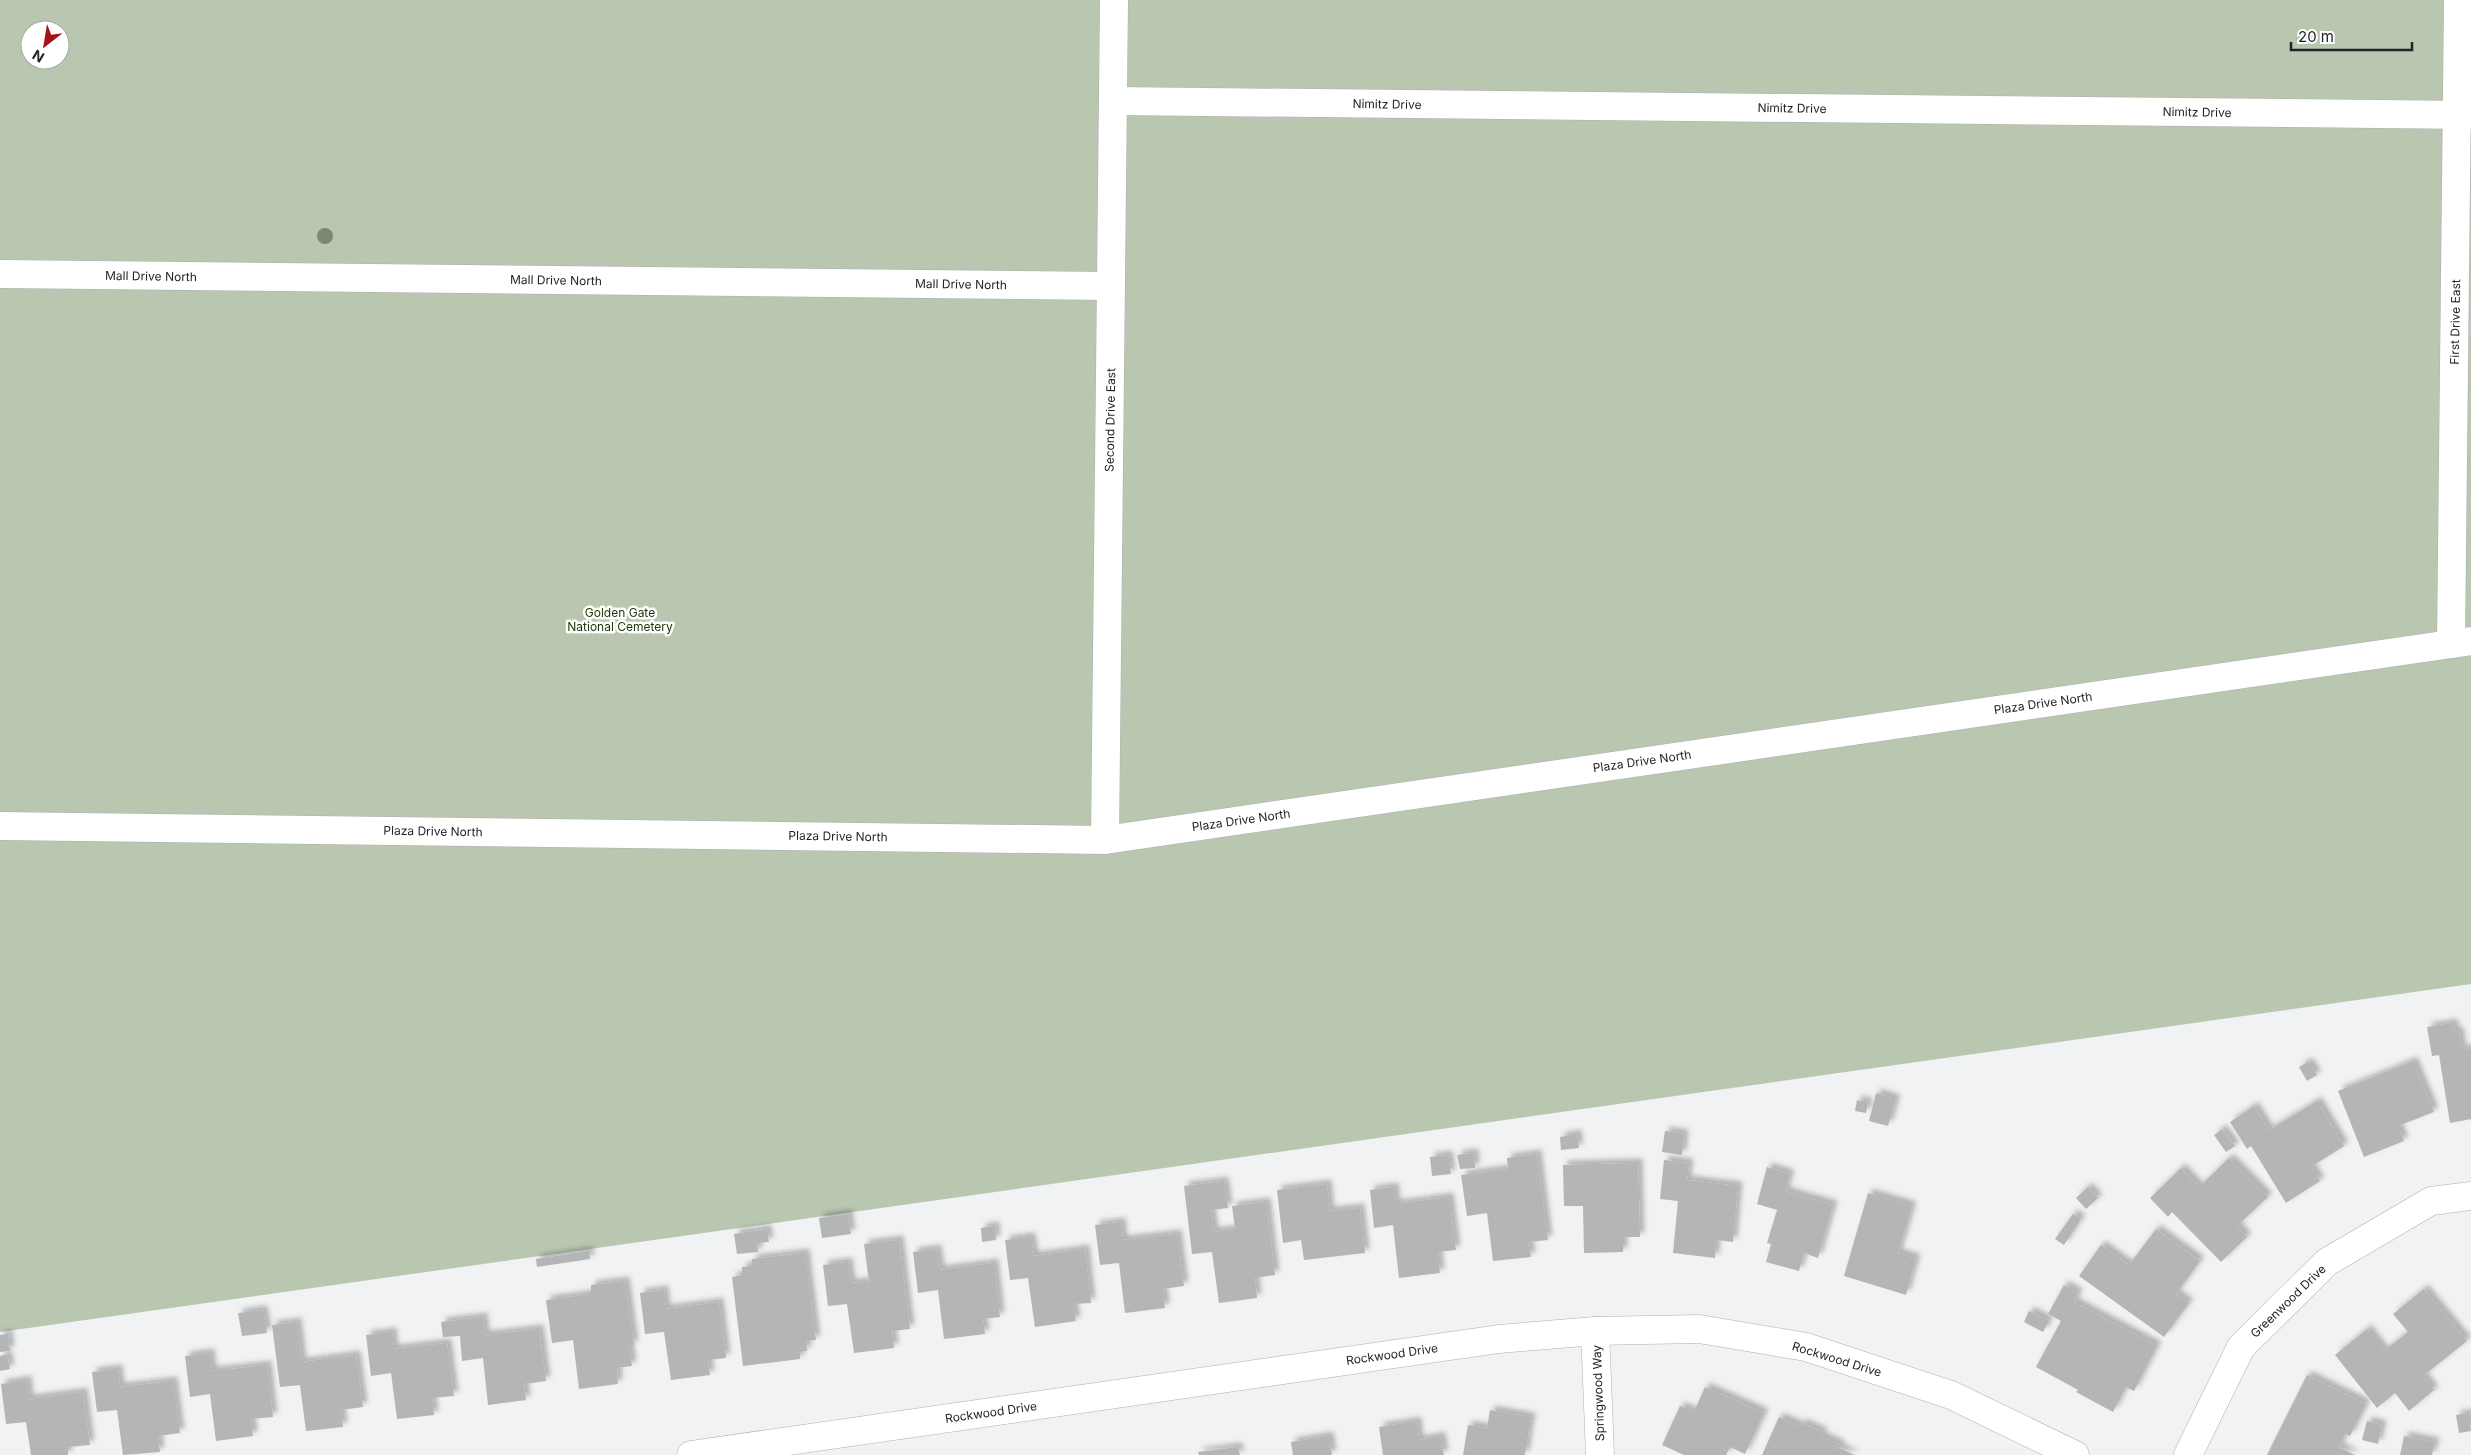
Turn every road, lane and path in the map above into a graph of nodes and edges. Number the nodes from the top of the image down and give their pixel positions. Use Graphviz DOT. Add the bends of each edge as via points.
graph roads {
  1 [pos="1114,0"];
  2 [pos="2458,0"];
  3 [pos="1113,101"];
  4 [pos="2464,115"];
  5 [pos="0,274"];
  6 [pos="1111,286"];
  7 [pos="2461,642"];
  8 [pos="0,826"];
  9 [pos="1105,840"];
  10 [pos="2471,1196"];
  11 [pos="1595,1330"];
  12 [pos="691,1455"];
  13 [pos="1600,1455"];
  14 [pos="2075,1455"];
  15 [pos="2188,1455"];
  1 -- 3 [label="street, Second Drive East"];
  2 -- 4 [label="street, First Drive East"];
  3 -- 4 [label="street, Nimitz Drive"];
  3 -- 6 [label="street, Second Drive East"];
  4 -- 7 [label="street, First Drive East"];
  5 -- 6 [label="street, Mall Drive North"];
  6 -- 9 [label="street, Second Drive East"];
  7 -- 9 [label="street, Plaza Drive North"];
  8 -- 9 [label="street, Plaza Drive North"];
  10 -- 15 [label="street, Greenwood Drive" via="2430,1201 2327,1262 2241,1347"];
  11 -- 12 [label="street, Rockwood Drive" via="1499,1339"];
  11 -- 13 [label="street, Springwood Way"];
  11 -- 14 [label="street, Rockwood Drive" via="1700,1329 1806,1347 1951,1395"];
}
